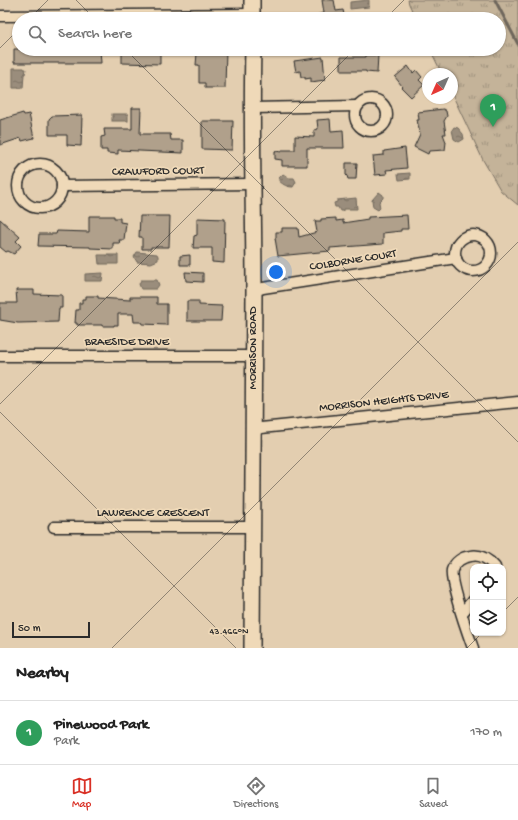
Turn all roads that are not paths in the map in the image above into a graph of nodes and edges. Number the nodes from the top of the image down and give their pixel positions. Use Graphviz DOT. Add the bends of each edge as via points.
graph roads {
  1 [pos="252,11"];
  2 [pos="202,12"];
  3 [pos="0,16"];
  4 [pos="12,16"];
  5 [pos="253,56"];
  6 [pos="357,106"];
  7 [pos="252,108"];
  8 [pos="253,184"];
  9 [pos="62,186"];
  10 [pos="456,258"];
  11 [pos="254,291"];
  12 [pos="0,356"];
  13 [pos="253,357"];
  14 [pos="518,402"];
  15 [pos="254,431"];
  16 [pos="54,527"];
  17 [pos="252,527"];
  18 [pos="492,564"];
  19 [pos="470,604"];
  20 [pos="462,613"];
  21 [pos="252,648"];
  22 [pos="472,648"];
  1 -- 2 [label="street"];
  3 -- 4 [label="street"];
  5 -- 7 [label="street, MORRISON ROAD"];
  6 -- 7 [label="street"];
  7 -- 8 [label="street, MORRISON ROAD"];
  8 -- 9 [label="street, CRAWFORD COURT"];
  8 -- 11 [label="street, MORRISON ROAD"];
  9 -- 9 [label="street" via="60,177 47,164 29,166 18,180 21,198 28,205 37,208 54,203 60,195"];
  10 -- 11 [label="street, COLBORNE COURT"];
  11 -- 13 [label="street, MORRISON ROAD"];
  12 -- 13 [label="street, BRAESIDE DRIVE"];
  13 -- 15 [label="street, MORRISON ROAD"];
  14 -- 15 [label="street, MORRISON HEIGHTS DRIVE" via="261,428"];
  15 -- 17 [label="street, MORRISON ROAD"];
  16 -- 17 [label="street, LAWRENCE CRESCENT"];
  17 -- 21 [label="street, MORRISON ROAD"];
  18 -- 20 [label="street" via="479,555 459,560 455,565 451,576"];
  19 -- 20 [label="street"];
  20 -- 22 [label="street"];
}
